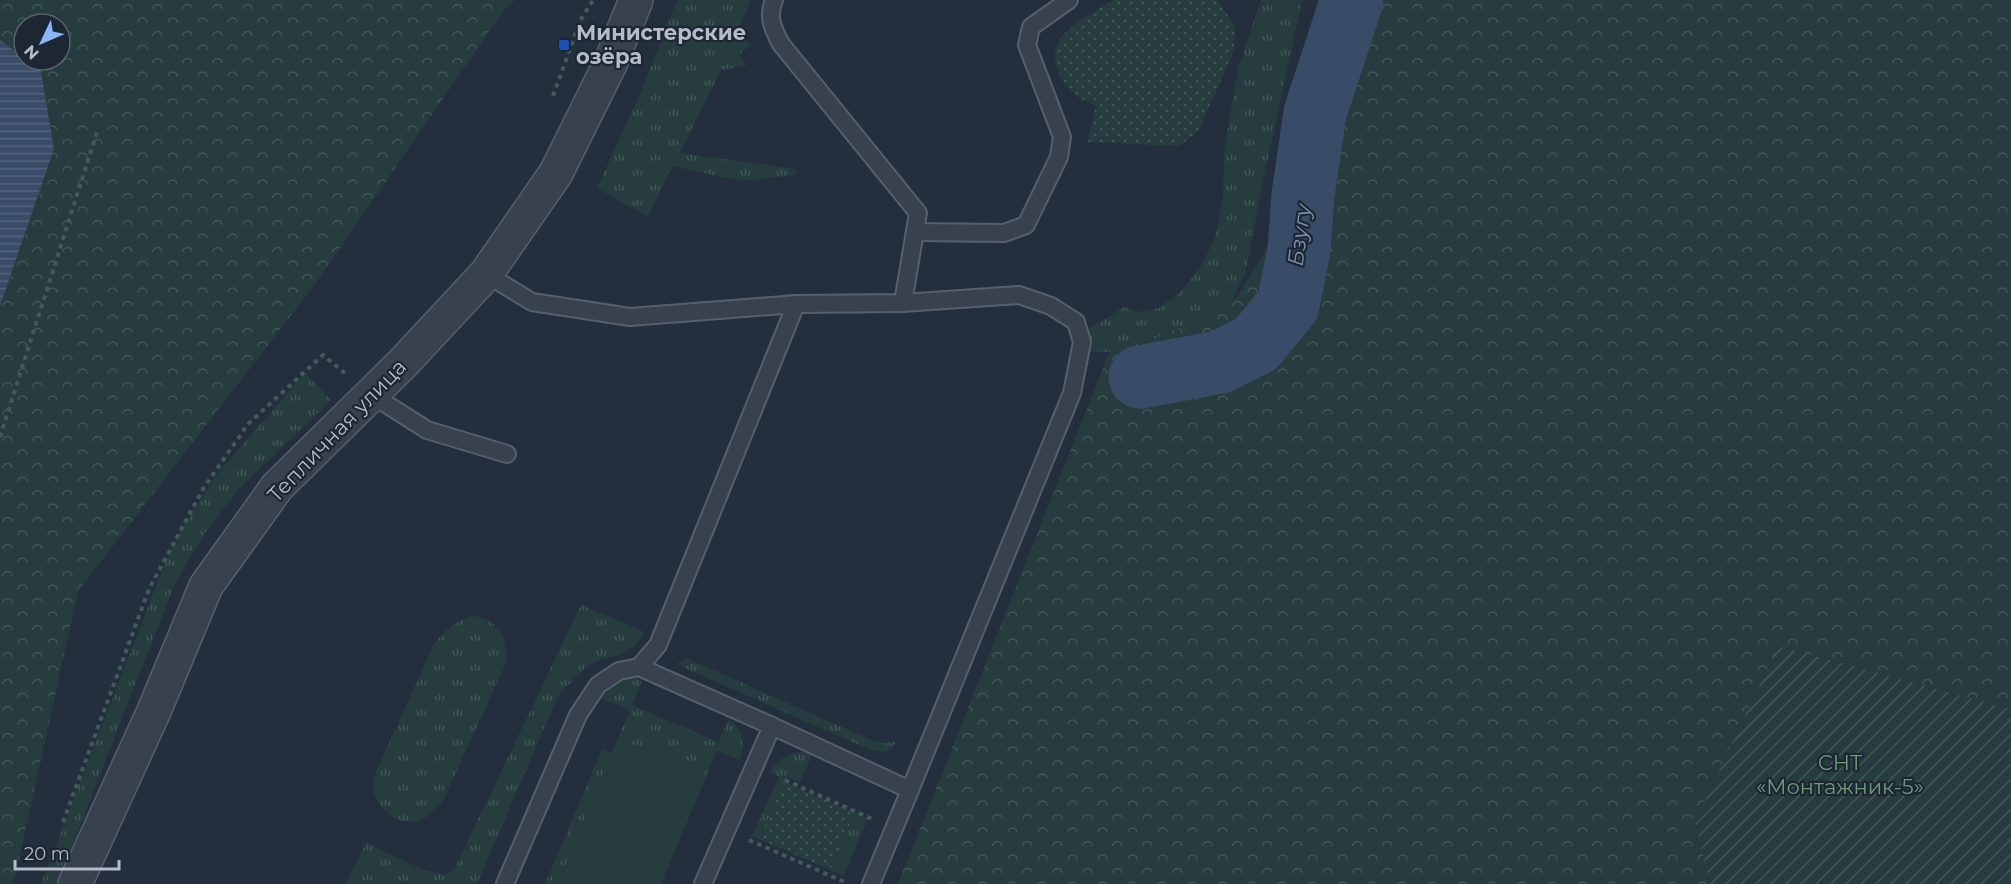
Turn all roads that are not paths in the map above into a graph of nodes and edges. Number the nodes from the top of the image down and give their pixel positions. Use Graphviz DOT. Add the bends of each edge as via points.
graph roads {
  1 [pos="636,0"];
  2 [pos="774,0"];
  3 [pos="1069,0"];
  4 [pos="915,232"];
  5 [pos="486,274"];
  6 [pos="903,303"];
  7 [pos="796,304"];
  8 [pos="372,395"];
  9 [pos="507,454"];
  10 [pos="639,667"];
  11 [pos="772,726"];
  12 [pos="910,790"];
  13 [pos="75,884"];
  14 [pos="505,884"];
  15 [pos="703,884"];
  16 [pos="871,884"];
  1 -- 5 [label="street, Тепличная улица" via="610,64 556,173"];
  2 -- 4 [label="lane" via="771,26 781,44 918,213"];
  3 -- 4 [label="lane" via="1031,27 1027,45 1062,137 1059,157 1026,225 1004,233"];
  4 -- 6 [label="lane"];
  5 -- 7 [label="lane" via="532,302 630,317"];
  5 -- 8 [label="street, Тепличная улица"];
  6 -- 7 [label="lane"];
  6 -- 12 [label="lane" via="1020,295 1052,306 1076,322 1082,342 1072,393"];
  7 -- 10 [label="lane" via="658,645"];
  8 -- 9 [label="lane" via="427,430"];
  8 -- 13 [label="street, Тепличная улица" via="277,487 206,586"];
  10 -- 11 [label="lane"];
  10 -- 14 [label="lane" via="619,670 598,685 578,715"];
  11 -- 12 [label="lane"];
  11 -- 15 [label="lane"];
  12 -- 16 [label="lane"];
}
